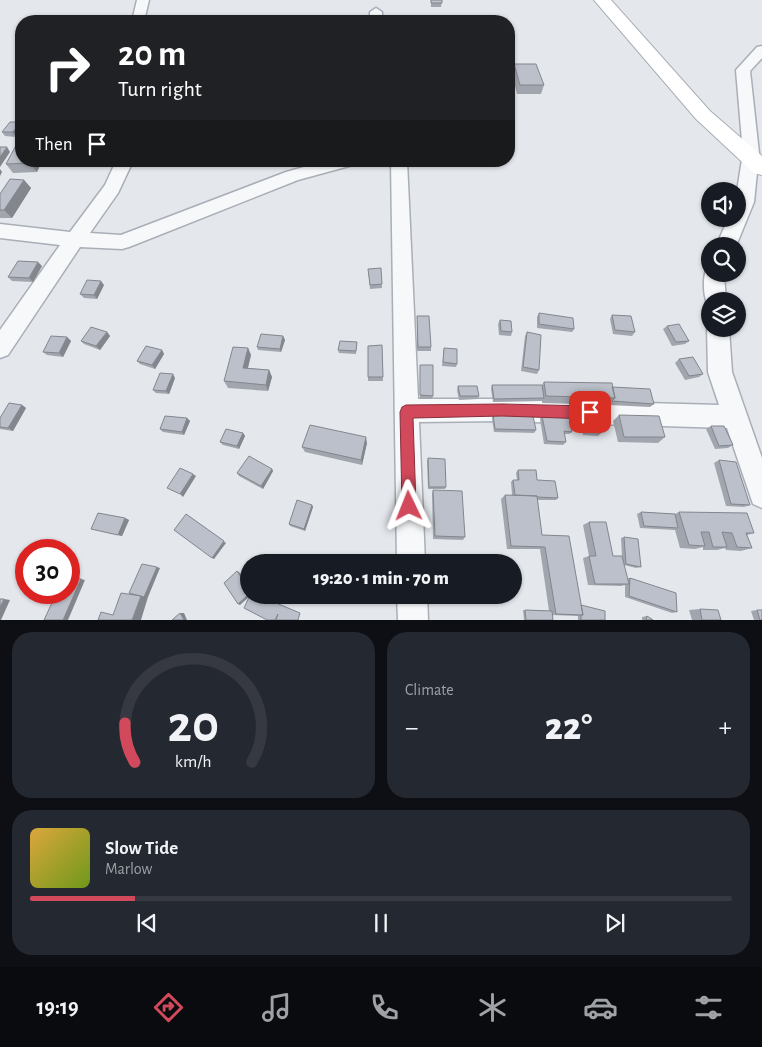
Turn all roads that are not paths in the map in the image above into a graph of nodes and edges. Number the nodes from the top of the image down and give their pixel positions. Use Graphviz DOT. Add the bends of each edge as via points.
graph roads {
  1 [pos="143,0"];
  2 [pos="602,0"];
  3 [pos="139,15"];
  4 [pos="762,50"];
  5 [pos="756,163"];
  6 [pos="124,167"];
  7 [pos="324,167"];
  8 [pos="399,167"];
  9 [pos="0,231"];
  10 [pos="730,237"];
  11 [pos="74,240"];
  12 [pos="718,337"];
  13 [pos="0,348"];
  14 [pos="406,412"];
  15 [pos="736,417"];
  16 [pos="762,495"];
  17 [pos="411,554"];
  18 [pos="412,604"];
  19 [pos="413,620"];
  1 -- 3 [label="street"];
  2 -- 5 [label="street" via="703,115"];
  4 -- 5 [label="street" via="743,70"];
  5 -- 10 [label="street" via="745,202"];
  6 -- 11 [label="street"];
  7 -- 11 [label="street" via="292,176 122,242"];
  8 -- 14 [label="street"];
  9 -- 11 [label="street"];
  11 -- 13 [label="street"];
  12 -- 15 [label="street" via="720,372"];
  14 -- 15 [label="street" via="502,410"];
  14 -- 17 [label="street"];
  15 -- 16 [label="street"];
  18 -- 19 [label="street"];
}
